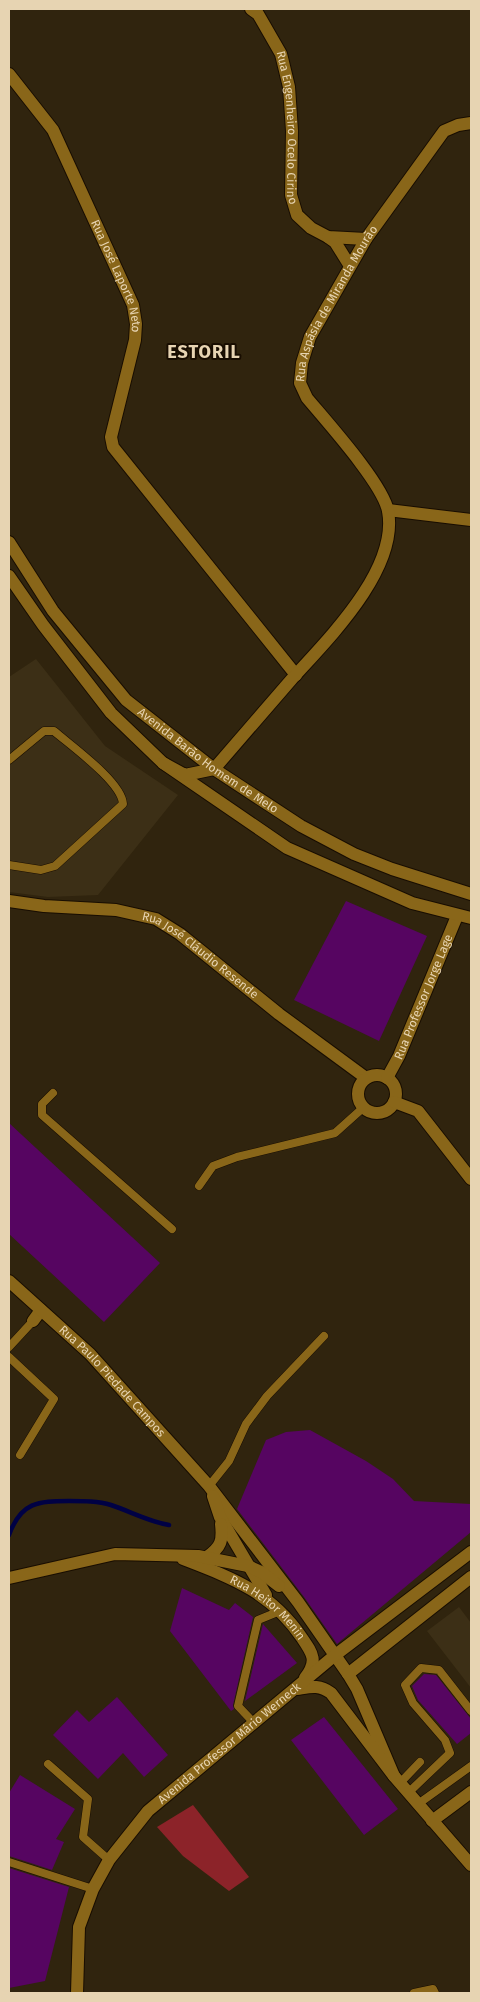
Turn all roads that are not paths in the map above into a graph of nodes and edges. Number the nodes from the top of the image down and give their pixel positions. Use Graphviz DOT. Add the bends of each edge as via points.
graph roads {
  1 [pos="258,10"];
  2 [pos="9,74"];
  3 [pos="471,124"];
  4 [pos="328,237"];
  5 [pos="366,239"];
  6 [pos="350,266"];
  7 [pos="388,510"];
  8 [pos="471,520"];
  9 [pos="9,542"];
  10 [pos="9,576"];
  11 [pos="296,675"];
  12 [pos="9,760"];
  13 [pos="163,763"];
  14 [pos="214,769"];
  15 [pos="9,865"];
  16 [pos="471,894"];
  17 [pos="9,901"];
  18 [pos="471,911"];
  19 [pos="458,916"];
  20 [pos="471,918"];
  21 [pos="366,1078"];
  22 [pos="387,1078"];
  23 [pos="53,1094"];
  24 [pos="394,1102"];
  25 [pos="364,1107"];
  26 [pos="471,1179"];
  27 [pos="199,1186"];
  28 [pos="172,1229"];
  29 [pos="9,1281"];
  30 [pos="41,1310"];
  31 [pos="33,1321"];
  32 [pos="324,1336"];
  33 [pos="9,1346"];
  34 [pos="9,1357"];
  35 [pos="20,1455"];
  36 [pos="209,1486"];
  37 [pos="220,1517"];
  38 [pos="471,1552"];
  39 [pos="176,1556"];
  40 [pos="207,1557"];
  41 [pos="248,1566"];
  42 [pos="471,1577"];
  43 [pos="9,1578"];
  44 [pos="269,1599"];
  45 [pos="298,1602"];
  46 [pos="280,1611"];
  47 [pos="334,1656"];
  48 [pos="348,1674"];
  49 [pos="297,1689"];
  50 [pos="471,1712"];
  51 [pos="254,1724"];
  52 [pos="420,1762"];
  53 [pos="48,1764"];
  54 [pos="471,1766"];
  55 [pos="401,1784"];
  56 [pos="471,1792"];
  57 [pos="418,1804"];
  58 [pos="432,1821"];
  59 [pos="109,1860"];
  60 [pos="9,1862"];
  61 [pos="471,1865"];
  62 [pos="93,1889"];
  63 [pos="76,1993"];
  64 [pos="414,1993"];
  65 [pos="435,1993"];
  1 -- 4 [label="street, Rua Engenheiro Ocelo Cirino" via="281,54 289,87 291,195 298,215 311,228"];
  2 -- 11 [label="street, Rua José Laporte Neto" via="53,130 133,305 135,340 111,438 113,447"];
  3 -- 5 [label="street, Rua Aspásia de Miranda Mourão" via="444,131"];
  4 -- 5 [label="street, Rua Engenheiro Ocelo Cirino"];
  4 -- 6 [label="street, Rua Engenheiro Ocelo Cirino"];
  5 -- 6 [label="street, Rua Aspásia de Miranda Mourão"];
  6 -- 7 [label="street, Rua Aspásia de Miranda Mourão" via="310,337 300,383 307,398 378,487"];
  7 -- 8 [label="street"];
  7 -- 11 [label="street, Rua Aspásia de Miranda Mourão" via="387,546 367,589"];
  9 -- 14 [label="street, Avenida Barão Homem de Melo" via="53,611 126,700"];
  10 -- 13 [label="street, Avenida Barão Homem de Melo" via="111,713"];
  11 -- 14 [label="street, Rua Aspásia de Miranda Mourão"];
  12 -- 15 [label="lane" via="44,732 54,731 96,765 120,794 122,804 55,866 41,870"];
  13 -- 14 [label="street" via="185,775"];
  13 -- 19 [label="street, Avenida Barão Homem de Melo" via="287,848 412,903"];
  14 -- 16 [label="street, Avenida Barão Homem de Melo" via="300,826 354,854"];
  17 -- 21 [label="street, Rua José Cláudio Resende" via="116,910 156,919 180,934 279,1014"];
  18 -- 19 [label="street"];
  19 -- 20 [label="street, Avenida Barão Homem de Melo"];
  19 -- 22 [label="street, Rua Professor Jorge Lage"];
  21 -- 22 [label="street" via="380,1075"];
  21 -- 25 [label="street" via="358,1090"];
  22 -- 24 [label="street" via="395,1089"];
  23 -- 28 [label="lane" via="42,1104 42,1115"];
  24 -- 25 [label="street" via="381,1112"];
  24 -- 26 [label="street" via="418,1111"];
  25 -- 27 [label="lane" via="335,1134 237,1157 213,1166"];
  29 -- 30 [label="street, Rua Paulo Piedade Campos"];
  30 -- 31 [label="street"];
  30 -- 36 [label="street, Rua Paulo Piedade Campos" via="90,1354"];
  31 -- 33 [label="lane"];
  32 -- 36 [label="lane" via="267,1396 246,1424 229,1461"];
  34 -- 35 [label="lane" via="54,1399"];
  36 -- 37 [label="street, Rua Paulo Piedade Campos"];
  36 -- 45 [label="street, Rua Paulo Piedade Campos"];
  37 -- 40 [label="street" via="221,1546"];
  37 -- 41 [label="street, Rua Paulo Piedade Campos"];
  38 -- 47 [label="street, Avenida Professor Mário Werneck"];
  39 -- 40 [label="street, Rua Heitor Menin"];
  39 -- 43 [label="street, Rua Heitor Menin" via="115,1554"];
  39 -- 44 [label="street, Rua Heitor Menin" via="234,1579"];
  40 -- 41 [label="street, Rua Heitor Menin"];
  41 -- 44 [label="street, Rua Paulo Piedade Campos"];
  41 -- 45 [label="street, Rua Heitor Menin" via="262,1572"];
  42 -- 48 [label="street"];
  44 -- 46 [label="street, Rua Heitor Menin"];
  45 -- 47 [label="street, Rua Paulo Piedade Campos"];
  46 -- 49 [label="street, Rua Heitor Menin" via="312,1653 312,1669"];
  46 -- 51 [label="lane" via="258,1620 238,1706"];
  47 -- 48 [label="street, Rua Paulo Piedade Campos"];
  47 -- 49 [label="street, Avenida Professor Mário Werneck"];
  48 -- 55 [label="street, Rua Paulo Piedade Campos"];
  49 -- 51 [label="street, Avenida Professor Mário Werneck"];
  49 -- 55 [label="street" via="316,1686 331,1693"];
  50 -- 55 [label="lane" via="439,1670 421,1668 405,1685 413,1703 445,1740 450,1753"];
  51 -- 59 [label="street, Avenida Professor Mário Werneck" via="148,1811"];
  52 -- 55 [label="lane"];
  53 -- 59 [label="lane" via="88,1800 83,1837"];
  54 -- 57 [label="lane"];
  55 -- 57 [label="street"];
  56 -- 58 [label="street"];
  57 -- 58 [label="street"];
  58 -- 61 [label="street"];
  59 -- 62 [label="street, Avenida Professor Mário Werneck"];
  60 -- 62 [label="lane"];
  62 -- 63 [label="street, Avenida Professor Mário Werneck" via="79,1927"];
  64 -- 65 [label="lane" via="433,1989"];
}
